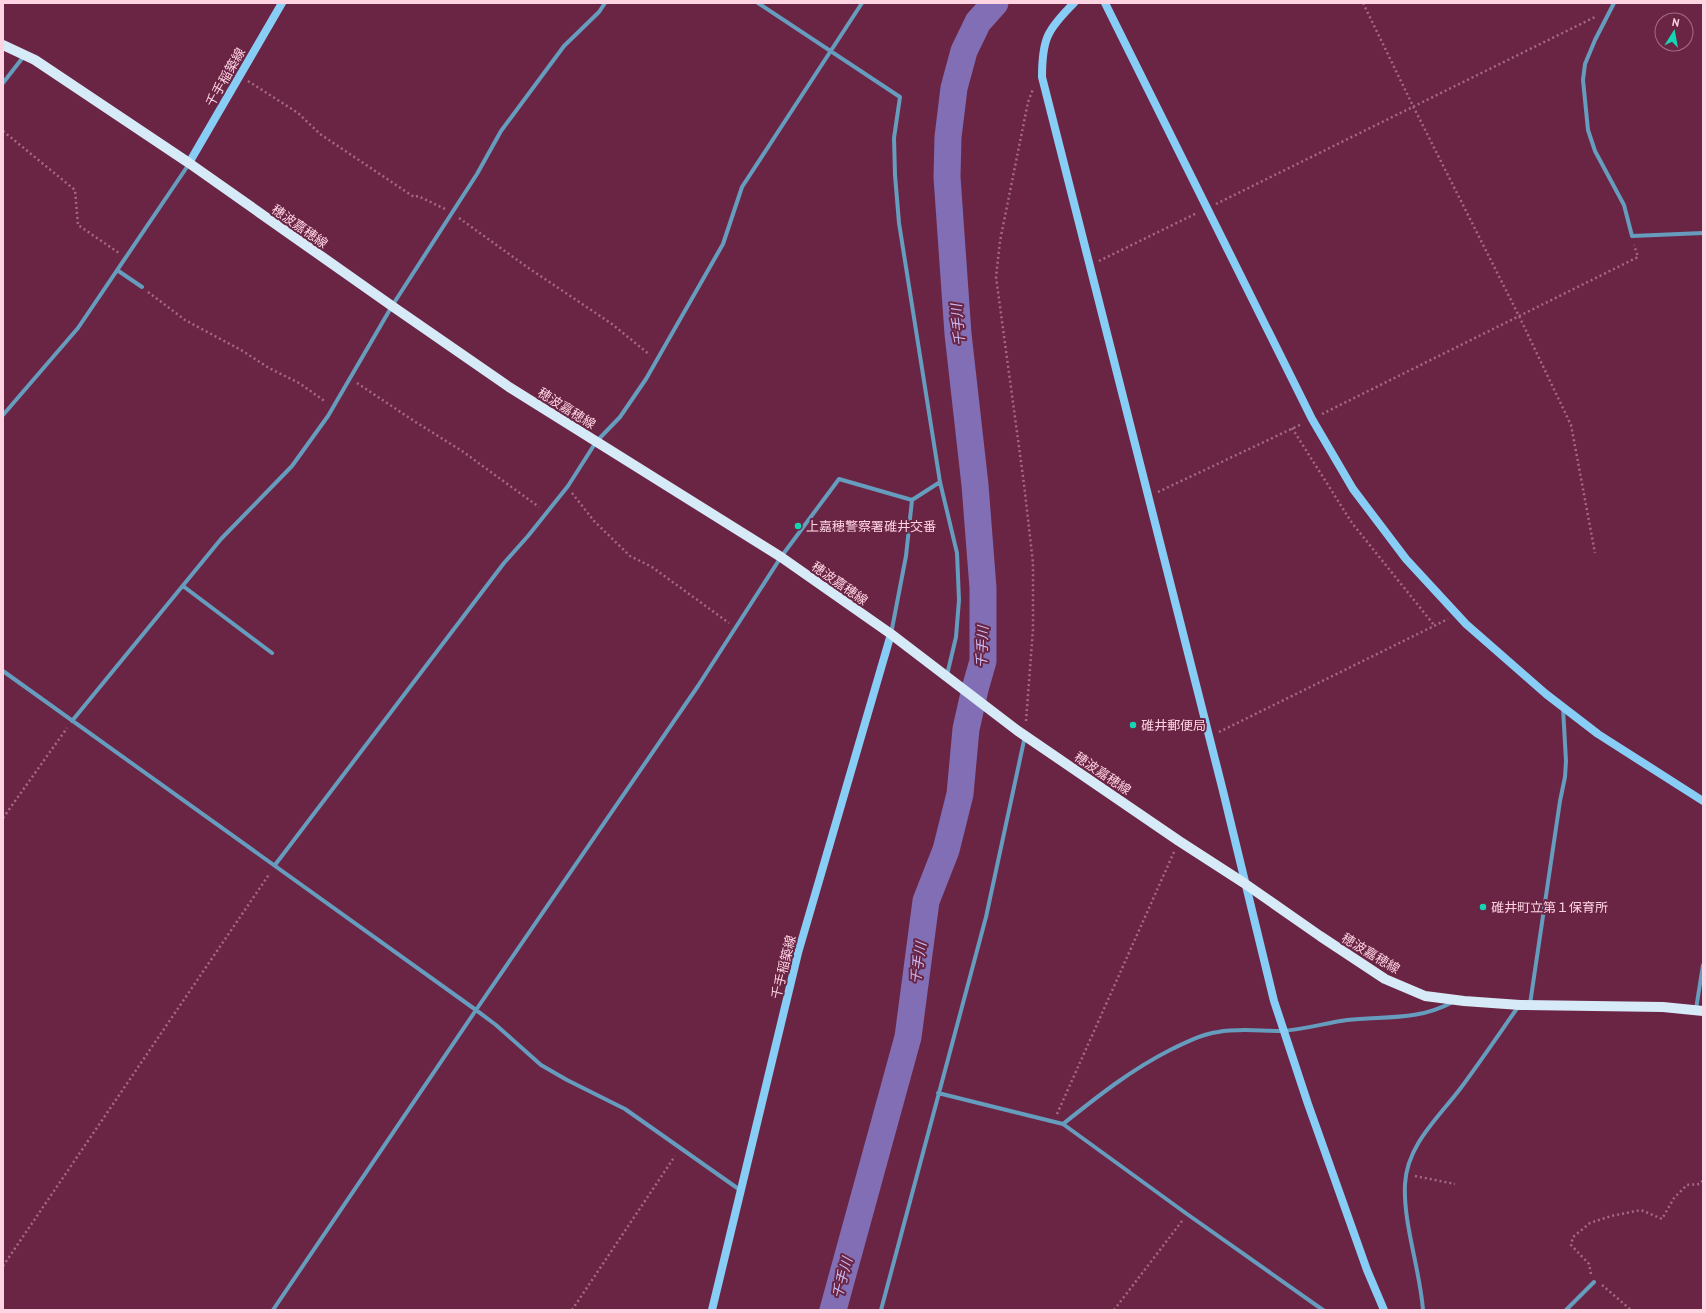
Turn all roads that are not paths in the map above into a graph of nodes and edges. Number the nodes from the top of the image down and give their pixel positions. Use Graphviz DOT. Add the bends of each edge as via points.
graph roads {
  1 [pos="282,3"];
  2 [pos="605,3"];
  3 [pos="758,3"];
  4 [pos="862,3"];
  5 [pos="1074,3"];
  6 [pos="1105,3"];
  7 [pos="1614,3"];
  8 [pos="3,45"];
  9 [pos="830,52"];
  10 [pos="24,55"];
  11 [pos="3,83"];
  12 [pos="189,163"];
  13 [pos="1703,233"];
  14 [pos="117,270"];
  15 [pos="142,287"];
  16 [pos="392,306"];
  17 [pos="3,415"];
  18 [pos="596,442"];
  19 [pos="940,482"];
  20 [pos="912,500"];
  21 [pos="781,557"];
  22 [pos="183,586"];
  23 [pos="891,634"];
  24 [pos="272,652"];
  25 [pos="3,671"];
  26 [pos="950,679"];
  27 [pos="1563,708"];
  28 [pos="72,721"];
  29 [pos="1021,733"];
  30 [pos="1703,801"];
  31 [pos="275,865"];
  32 [pos="1244,882"];
  33 [pos="1703,965"];
  34 [pos="1456,1000"];
  35 [pos="1520,1005"];
  36 [pos="1530,1005"];
  37 [pos="476,1010"];
  38 [pos="1699,1010"];
  39 [pos="1283,1031"];
  40 [pos="938,1093"];
  41 [pos="1063,1124"];
  42 [pos="740,1190"];
  43 [pos="1594,1282"];
  44 [pos="273,1310"];
  45 [pos="712,1310"];
  46 [pos="881,1310"];
  47 [pos="1323,1310"];
  48 [pos="1384,1310"];
  49 [pos="1423,1310"];
  50 [pos="1566,1310"];
  1 -- 12 [label="street, 千手稲築線"];
  2 -- 16 [label="street" via="564,46 501,131 477,174"];
  3 -- 9 [label="street"];
  4 -- 9 [label="street"];
  5 -- 32 [label="street" via="1046,37 1042,55 1042,78"];
  6 -- 27 [label="street" via="1312,419 1353,489 1406,559 1457,615"];
  7 -- 13 [label="street" via="1585,64 1583,80 1588,130 1595,151 1624,205 1632,236"];
  8 -- 10 [label="main road, 穂波嘉穂線"];
  9 -- 18 [label="street" via="742,188 723,244 646,379 620,417"];
  9 -- 19 [label="street" via="900,97 894,138 899,223"];
  10 -- 11 [label="street"];
  10 -- 12 [label="main road, 穂波嘉穂線" via="36,60"];
  12 -- 14 [label="street"];
  12 -- 16 [label="main road, 穂波嘉穂線"];
  14 -- 15 [label="street"];
  14 -- 17 [label="street" via="78,328"];
  16 -- 18 [label="main road, 穂波嘉穂線" via="509,387"];
  16 -- 22 [label="street" via="333,407 292,466 221,539"];
  18 -- 21 [label="main road, 穂波嘉穂線"];
  18 -- 31 [label="street" via="568,486 504,563"];
  19 -- 20 [label="street"];
  19 -- 26 [label="street" via="957,553 959,600"];
  20 -- 21 [label="street" via="839,479"];
  20 -- 23 [label="street" via="906,556"];
  21 -- 23 [label="main road, 穂波嘉穂線"];
  21 -- 37 [label="street" via="698,686"];
  22 -- 24 [label="street"];
  22 -- 28 [label="street"];
  23 -- 26 [label="main road, 穂波嘉穂線"];
  23 -- 42 [label="street, 千手稲築線" via="798,953"];
  25 -- 28 [label="street"];
  26 -- 29 [label="main road, 穂波嘉穂線"];
  27 -- 30 [label="street" via="1598,734"];
  27 -- 36 [label="street" via="1565,777"];
  28 -- 31 [label="street"];
  29 -- 32 [label="main road, 穂波嘉穂線" via="1179,841"];
  29 -- 40 [label="street" via="986,917"];
  31 -- 37 [label="street"];
  32 -- 34 [label="main road, 穂波嘉穂線" via="1385,979 1425,996"];
  32 -- 39 [label="street"];
  33 -- 38 [label="street"];
  34 -- 35 [label="main road, 穂波嘉穂線"];
  34 -- 39 [label="street" via="1438,1010 1418,1015 1347,1020"];
  35 -- 36 [label="main road, 穂波嘉穂線"];
  35 -- 49 [label="street" via="1460,1089 1416,1144 1408,1160 1405,1184 1407,1218"];
  36 -- 38 [label="main road, 穂波嘉穂線"];
  37 -- 42 [label="street" via="541,1065 625,1109"];
  37 -- 44 [label="street"];
  39 -- 41 [label="street" via="1217,1032 1188,1041 1154,1058 1118,1081"];
  39 -- 48 [label="street"];
  40 -- 41 [label="street"];
  40 -- 46 [label="street"];
  41 -- 47 [label="street"];
  42 -- 45 [label="street, 千手稲築線"];
  43 -- 50 [label="street"];
}
